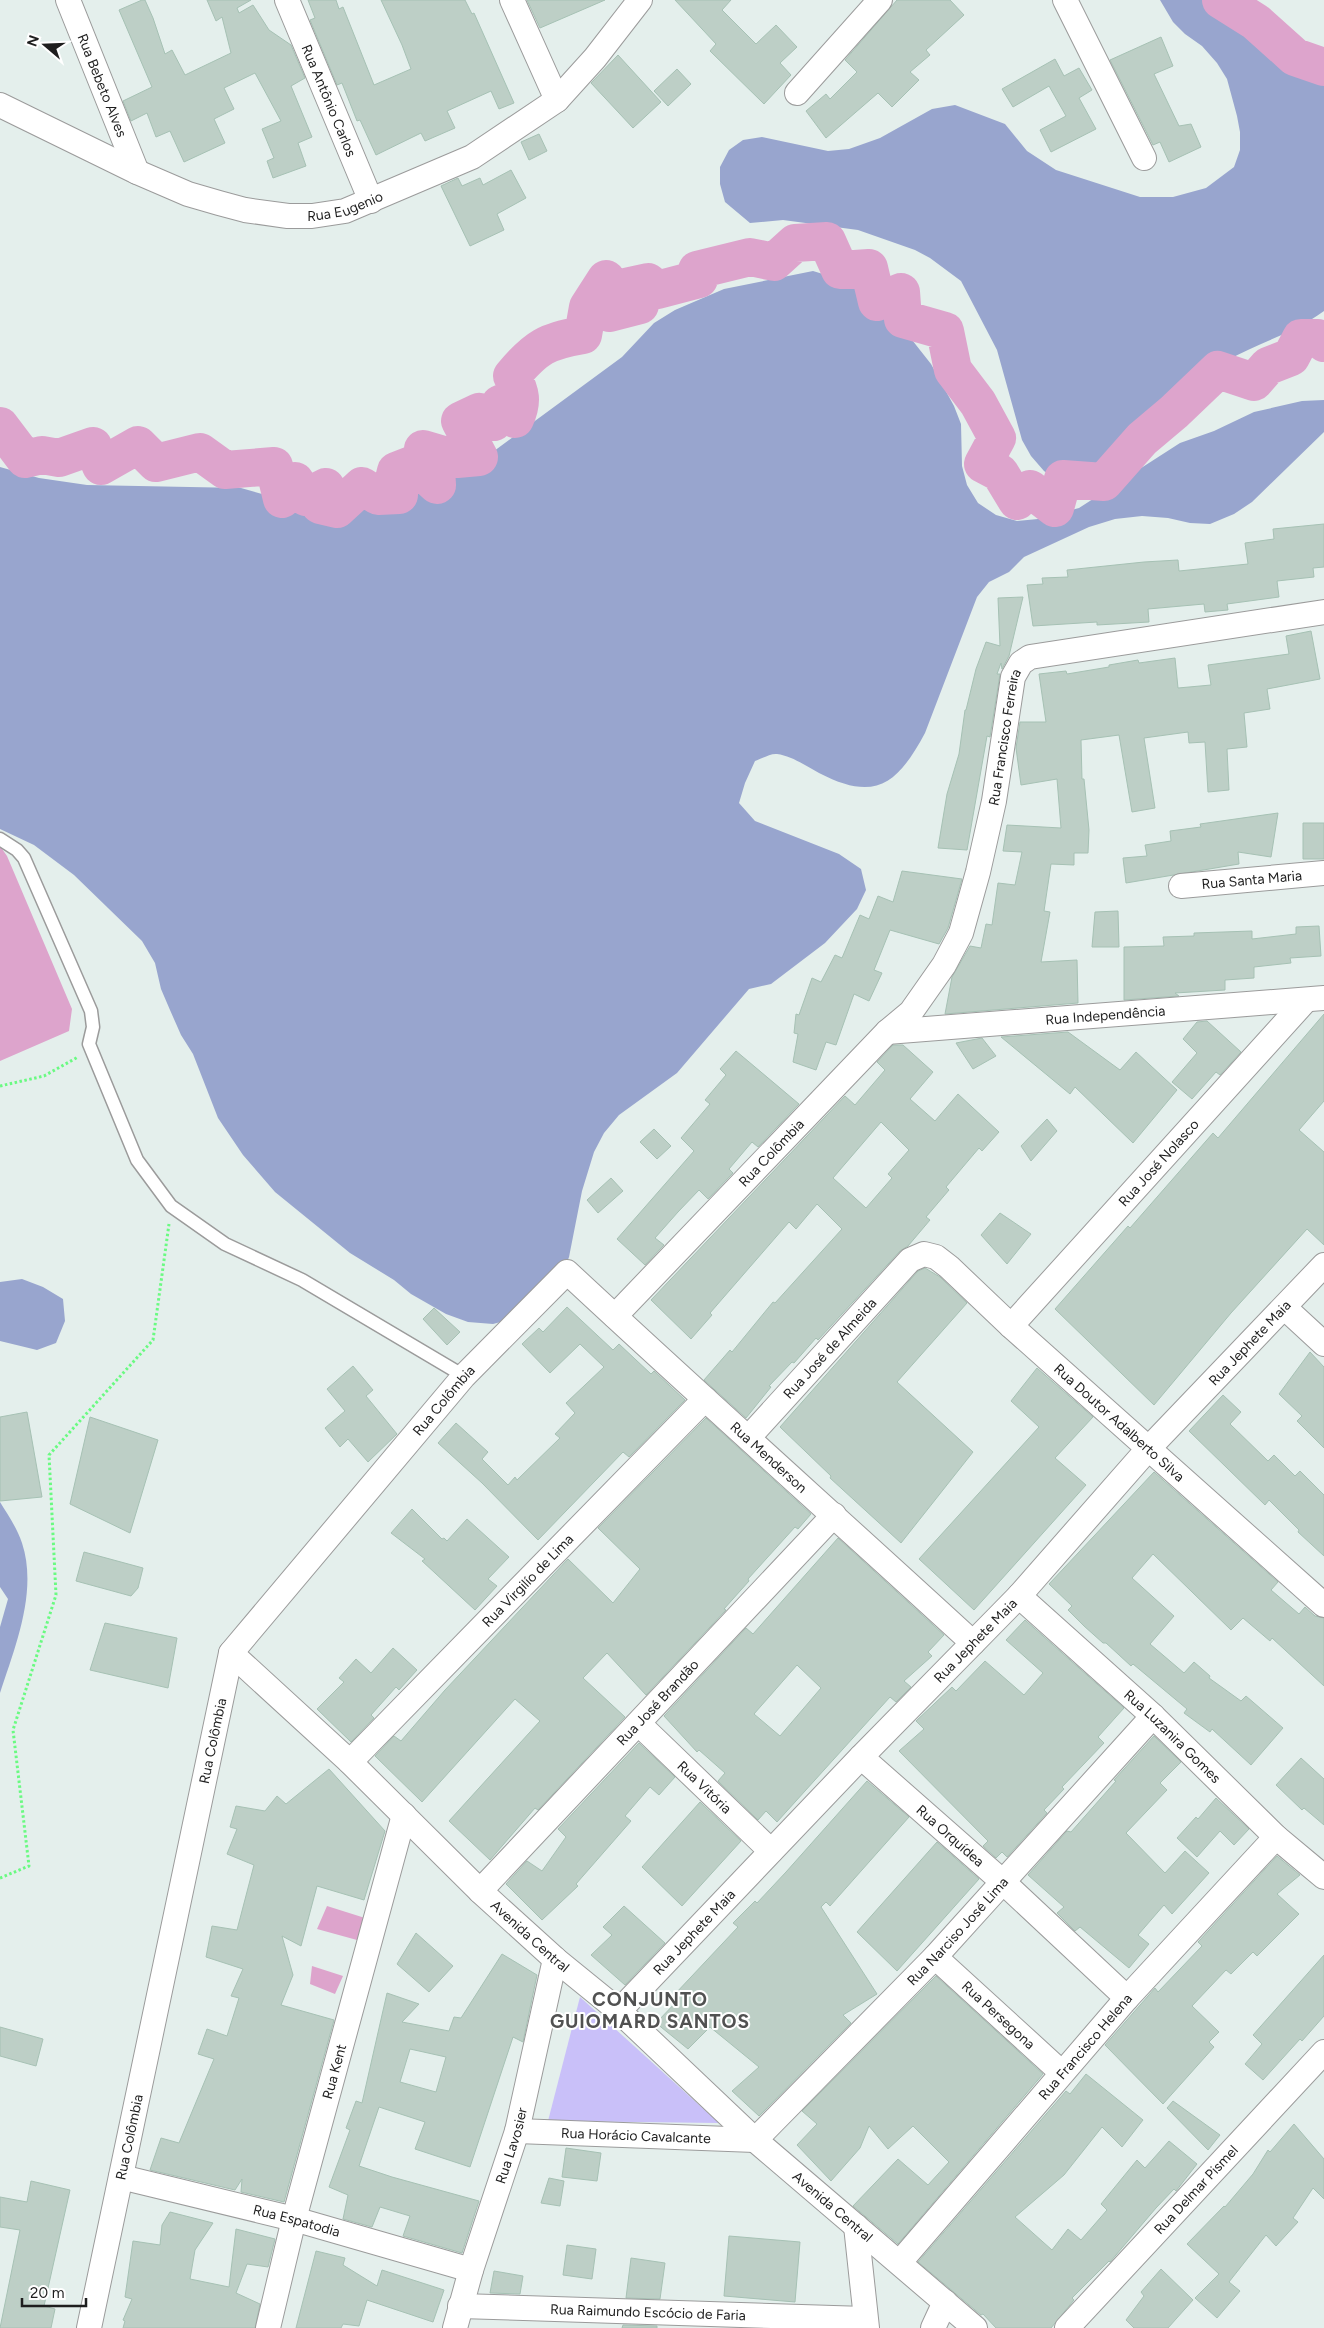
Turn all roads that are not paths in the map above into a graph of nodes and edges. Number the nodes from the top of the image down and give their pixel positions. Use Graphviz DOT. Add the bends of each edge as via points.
graph roads {
  1 [pos="68,0"];
  2 [pos="287,0"];
  3 [pos="512,0"];
  4 [pos="640,0"];
  5 [pos="880,0"];
  6 [pos="1065,0"];
  7 [pos="796,94"];
  8 [pos="557,100"];
  9 [pos="0,106"];
  10 [pos="1144,158"];
  11 [pos="137,172"];
  12 [pos="372,201"];
  13 [pos="1324,612"];
  14 [pos="0,839"];
  15 [pos="1324,873"];
  16 [pos="1181,886"];
  17 [pos="1315,999"];
  18 [pos="887,1032"];
  19 [pos="910,1260"];
  20 [pos="1324,1265"];
  21 [pos="568,1272"];
  22 [pos="1285,1308"];
  23 [pos="615,1316"];
  24 [pos="1011,1326"];
  25 [pos="1324,1344"];
  26 [pos="464,1376"];
  27 [pos="704,1399"];
  28 [pos="749,1437"];
  29 [pos="1148,1450"];
  30 [pos="834,1515"];
  31 [pos="1019,1596"];
  32 [pos="1324,1605"];
  33 [pos="973,1643"];
  34 [pos="231,1653"];
  35 [pos="1153,1716"];
  36 [pos="639,1724"];
  37 [pos="861,1757"];
  38 [pos="350,1762"];
  39 [pos="404,1814"];
  40 [pos="1276,1837"];
  41 [pos="771,1851"];
  42 [pos="1324,1876"];
  43 [pos="1003,1882"];
  44 [pos="480,1891"];
  45 [pos="935,1957"];
  46 [pos="555,1960"];
  47 [pos="1127,1998"];
  48 [pos="619,2011"];
  49 [pos="1324,2052"];
  50 [pos="1062,2073"];
  51 [pos="517,2131"];
  52 [pos="755,2140"];
  53 [pos="121,2177"];
  54 [pos="294,2220"];
  55 [pos="856,2226"];
  56 [pos="900,2262"];
  57 [pos="471,2270"];
  58 [pos="945,2302"];
  59 [pos="458,2317"];
  60 [pos="866,2323"];
  61 [pos="89,2328"];
  62 [pos="268,2328"];
  63 [pos="933,2328"];
  64 [pos="975,2328"];
  65 [pos="1067,2328"];
  1 -- 11 [label="street, Rua Bebeto Alves"];
  2 -- 12 [label="street, Rua Antônio Carlos"];
  3 -- 8 [label="street"];
  4 -- 8 [label="street, Rua Eugenio"];
  5 -- 7 [label="street"];
  6 -- 10 [label="street"];
  8 -- 12 [label="street, Rua Eugenio" via="472,157"];
  9 -- 11 [label="street, Rua Eugenio"];
  11 -- 12 [label="street, Rua Eugenio" via="204,199 263,213 312,216 344,211"];
  13 -- 18 [label="street, Rua Francisco Ferreira" via="1030,657 1021,663 1011,686 994,801 961,933 944,965 911,1012"];
  14 -- 26 [label="lane" via="24,858 91,1011 93,1027 89,1044 137,1160 171,1206 226,1244 302,1280"];
  15 -- 16 [label="street, Rua Santa Maria"];
  17 -- 18 [label="street, Rua Independência"];
  17 -- 24 [label="street, Rua José Nolasco"];
  18 -- 23 [label="street, Rua Colômbia"];
  19 -- 24 [label="street, Rua Doutor Adalberto Silva" via="924,1254 940,1260"];
  19 -- 28 [label="street, Rua José de Almeida"];
  20 -- 22 [label="street, Rua Jephete Maia"];
  21 -- 23 [label="street, Rua Menderson"];
  21 -- 26 [label="street, Rua Colômbia"];
  22 -- 25 [label="street"];
  22 -- 29 [label="street, Rua Jephete Maia"];
  23 -- 27 [label="street, Rua Menderson"];
  24 -- 29 [label="street, Rua Doutor Adalberto Silva"];
  26 -- 34 [label="street, Rua Colômbia"];
  27 -- 28 [label="street, Rua Menderson"];
  27 -- 38 [label="street, Rua Virgilío de Lima"];
  28 -- 30 [label="street, Rua Menderson"];
  29 -- 31 [label="street, Rua Jephete Maia"];
  29 -- 32 [label="street, Rua Doutor Adalberto Silva"];
  30 -- 33 [label="street, Rua Menderson"];
  30 -- 36 [label="street, Rua José Brandão"];
  31 -- 33 [label="street, Rua Jephete Maia"];
  31 -- 35 [label="street, Rua Luzanira Gomes"];
  33 -- 37 [label="street, Rua Jephete Maia"];
  34 -- 38 [label="street, Avenida Central"];
  34 -- 53 [label="street, Rua Colômbia"];
  35 -- 40 [label="street, Rua Luzanira Gomes"];
  35 -- 43 [label="street, Rua Narciso José Lima"];
  36 -- 41 [label="street, Rua Vitória"];
  36 -- 44 [label="street, Rua José Brandão"];
  37 -- 41 [label="street, Rua Jephete Maia"];
  37 -- 43 [label="street, Rua Orquídea"];
  38 -- 39 [label="street, Avenida Central"];
  39 -- 44 [label="street, Avenida Central"];
  39 -- 54 [label="street, Rua Kent"];
  40 -- 42 [label="street, Rua Luzanira Gomes"];
  40 -- 47 [label="street, Rua Francisco Helena"];
  41 -- 48 [label="street, Rua Jephete Maia"];
  43 -- 45 [label="street, Rua Narciso José Lima"];
  43 -- 47 [label="street, Rua Orquídea"];
  44 -- 46 [label="street, Avenida Central"];
  45 -- 50 [label="street, Rua Persegona"];
  45 -- 52 [label="street, Rua Narciso José Lima"];
  46 -- 48 [label="street, Avenida Central"];
  46 -- 51 [label="street, Rua Lavosier"];
  47 -- 50 [label="street, Rua Francisco Helena"];
  48 -- 52 [label="street, Avenida Central"];
  49 -- 65 [label="street, Rua Delmar Pismel"];
  50 -- 56 [label="street, Rua Francisco Helena"];
  51 -- 52 [label="street, Rua Horácio Cavalcante"];
  51 -- 57 [label="street, Rua Lavosier"];
  52 -- 55 [label="street, Avenida Central"];
  53 -- 54 [label="street, Rua Espatodia"];
  53 -- 61 [label="street, Rua Colômbia"];
  54 -- 57 [label="street, Rua Espatodia"];
  54 -- 62 [label="street, Rua Kent"];
  55 -- 56 [label="street, Avenida Central"];
  55 -- 60 [label="street"];
  56 -- 58 [label="street, Avenida Central"];
  57 -- 59 [label="street, Rua Lavosier"];
  58 -- 63 [label="street"];
  58 -- 64 [label="street, Avenida Central"];
  59 -- 60 [label="street, Rua Raimundo Escócio de Faria"];
}
